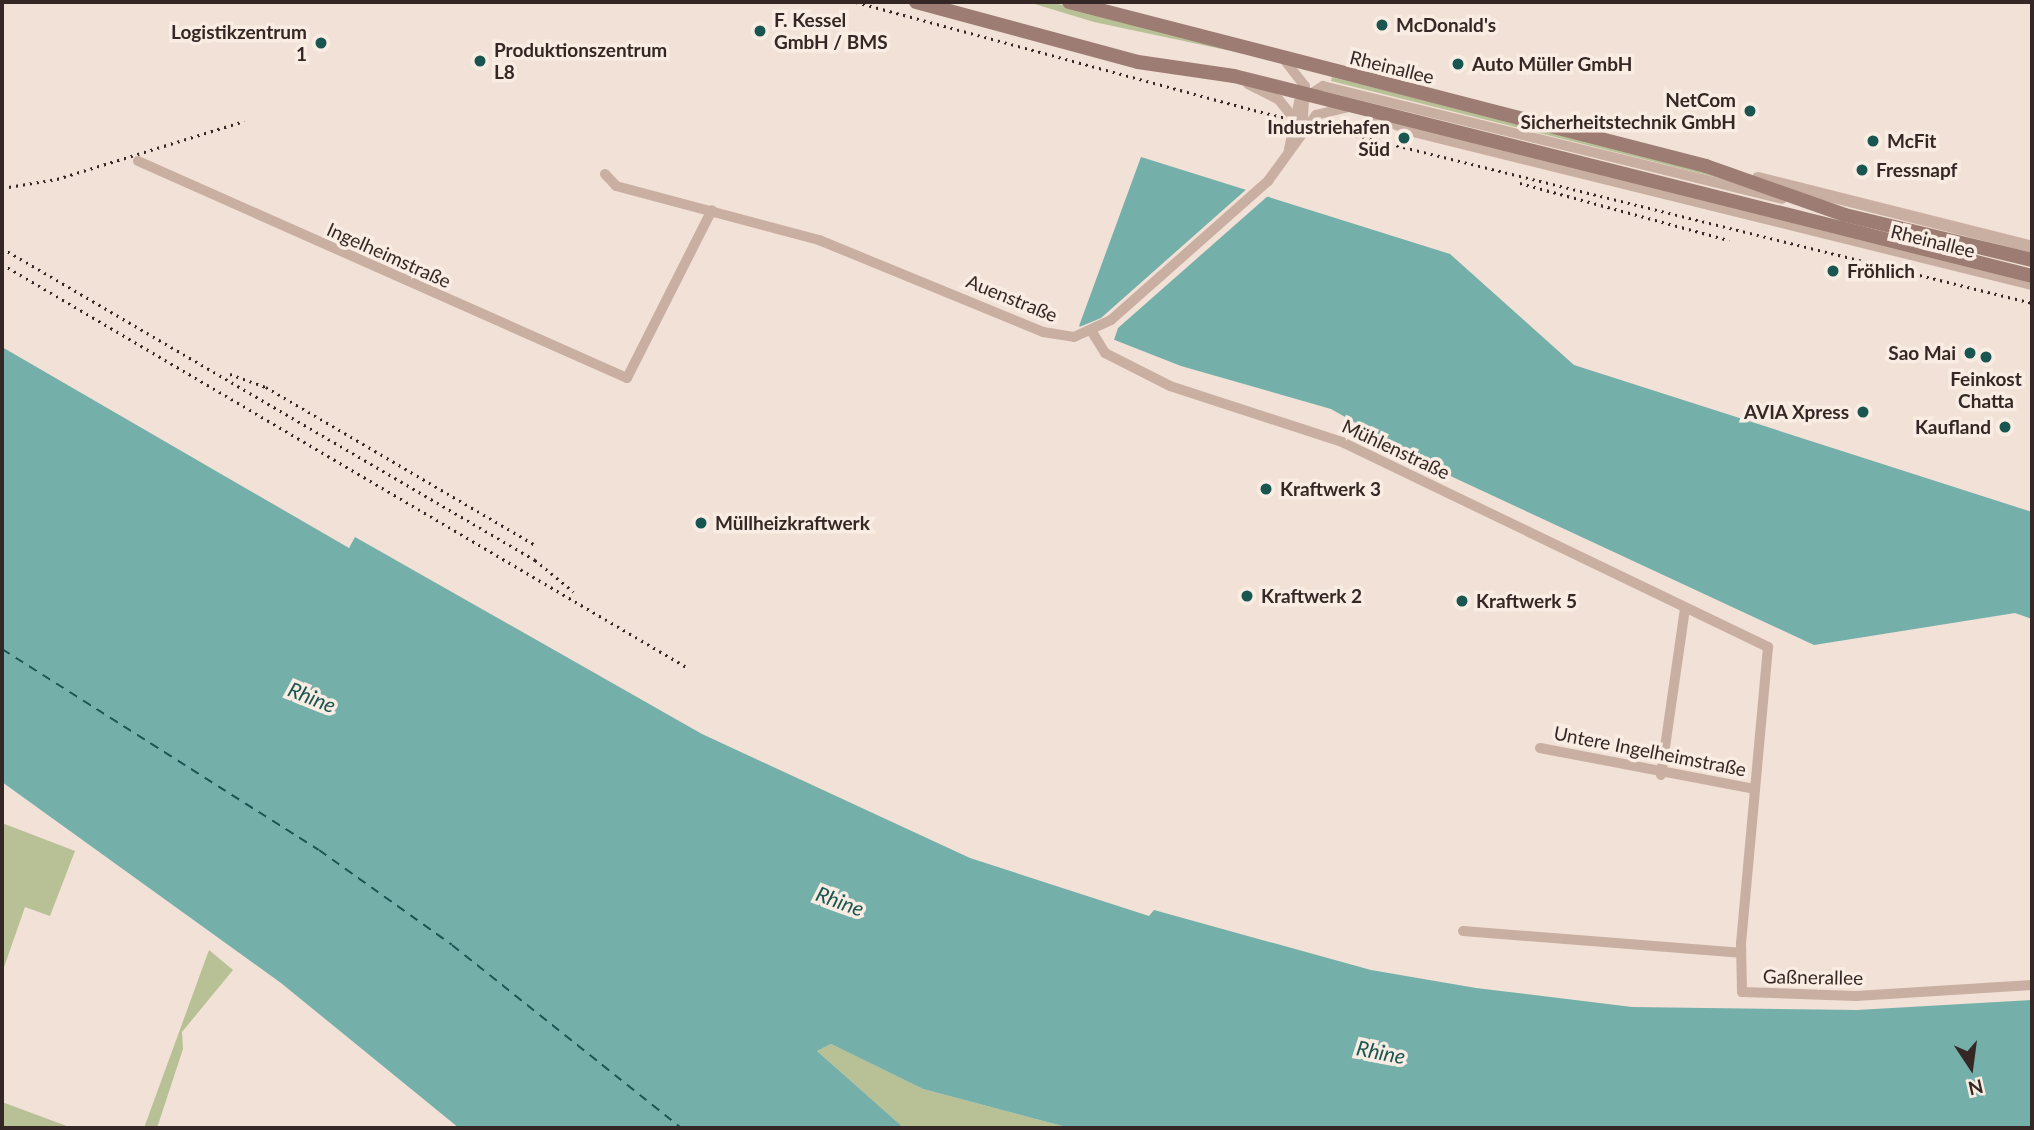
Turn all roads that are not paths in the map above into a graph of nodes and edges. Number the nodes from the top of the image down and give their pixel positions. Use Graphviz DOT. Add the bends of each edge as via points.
graph roads {
  1 [pos="916,2"];
  2 [pos="1069,2"];
  3 [pos="1282,59"];
  4 [pos="1234,76"];
  5 [pos="1306,94"];
  6 [pos="1355,106"];
  7 [pos="1295,120"];
  8 [pos="1300,137"];
  9 [pos="1287,159"];
  10 [pos="138,161"];
  11 [pos="1706,166"];
  12 [pos="605,174"];
  13 [pos="1662,195"];
  14 [pos="1762,208"];
  15 [pos="712,210"];
  16 [pos="1845,215"];
  17 [pos="2032,247"];
  18 [pos="2032,260"];
  19 [pos="2032,276"];
  20 [pos="2032,285"];
  21 [pos="1092,332"];
  22 [pos="1685,608"];
  23 [pos="1540,748"];
  24 [pos="1661,775"];
  25 [pos="1754,789"];
  26 [pos="1463,931"];
  27 [pos="1740,953"];
  28 [pos="2032,985"];
  1 -- 4 [label="main road, Rheinallee" via="1139,62"];
  2 -- 3 [label="main road, Rheinallee"];
  3 -- 5 [label="street" via="1300,71"];
  3 -- 11 [label="main road, Rheinallee"];
  4 -- 5 [label="main road, Rheinallee"];
  4 -- 7 [label="street" via="1279,100"];
  5 -- 6 [label="main road, Rheinallee"];
  5 -- 7 [label="street"];
  5 -- 8 [label="street"];
  5 -- 16 [label="street, Rheinallee" via="1324,86"];
  6 -- 8 [label="street" via="1316,116"];
  6 -- 13 [label="street, Rheinallee" via="1409,130"];
  6 -- 14 [label="main road, Rheinallee"];
  7 -- 9 [label="street"];
  8 -- 9 [label="street"];
  9 -- 21 [label="street" via="1262,187"];
  10 -- 15 [label="street, Ingelheimstraße" via="627,378"];
  11 -- 16 [label="main road, Rheinallee"];
  11 -- 17 [label="street, Rheinallee"];
  12 -- 15 [label="street, Auenstraße" via="616,186"];
  13 -- 14 [label="street, Rheinallee"];
  13 -- 20 [label="street, Rheinallee"];
  14 -- 19 [label="main road, Rheinallee"];
  15 -- 21 [label="street, Auenstraße" via="819,240 1049,334"];
  16 -- 18 [label="main road, Rheinallee"];
  21 -- 22 [label="street, Mühlenstraße" via="1105,353 1144,374 1342,442"];
  22 -- 24 [label="street"];
  22 -- 25 [label="street, Mühlenstraße" via="1770,650"];
  23 -- 24 [label="street, Untere Ingelheimstraße"];
  24 -- 25 [label="street, Untere Ingelheimstraße"];
  25 -- 27 [label="street, Mühlenstraße"];
  26 -- 27 [label="street, Gaßnerallee"];
  27 -- 28 [label="street, Gaßnerallee" via="1738,987 1746,993 1856,996"];
}
